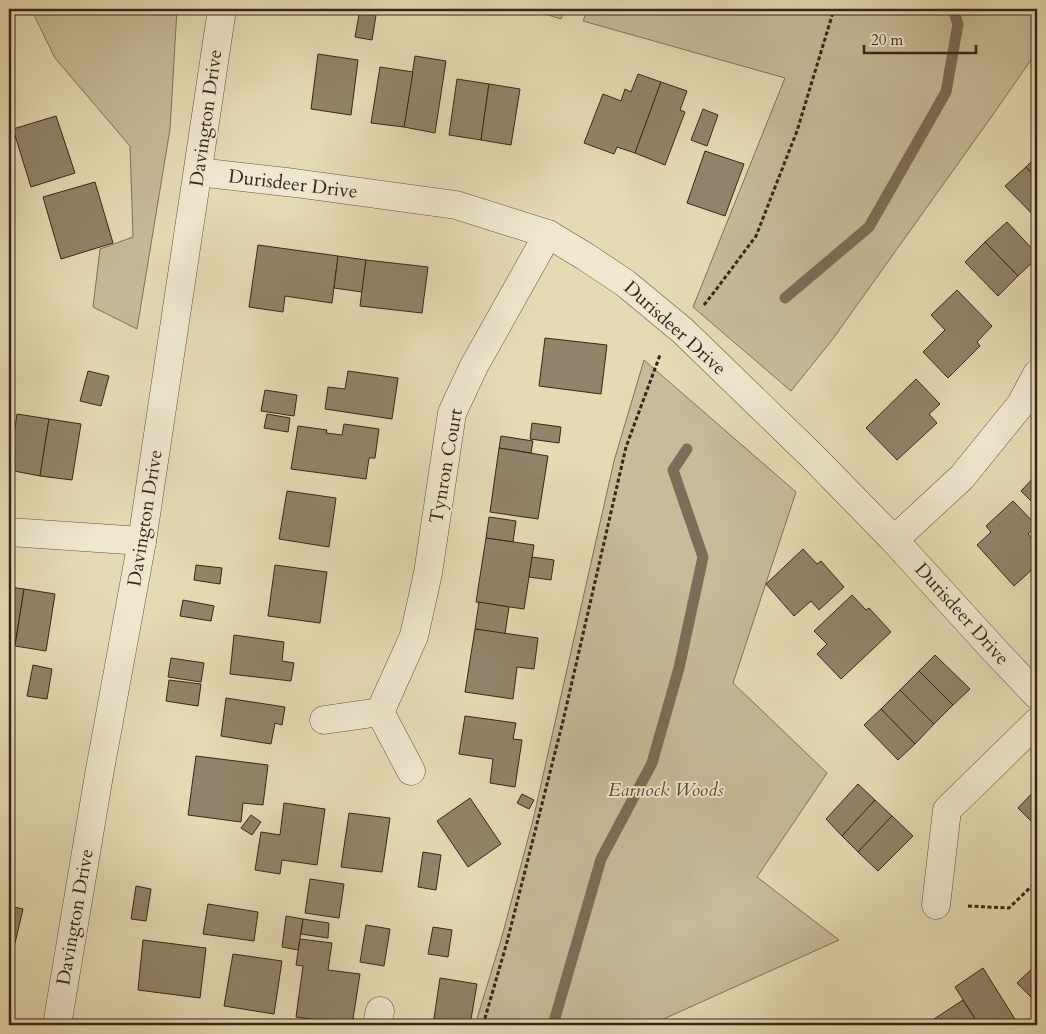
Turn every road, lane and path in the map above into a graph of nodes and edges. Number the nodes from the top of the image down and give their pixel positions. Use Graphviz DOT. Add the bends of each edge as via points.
graph roads {
  1 [pos="222,9"];
  2 [pos="834,9"];
  3 [pos="198,172"];
  4 [pos="548,234"];
  5 [pos="716,291"];
  6 [pos="660,356"];
  7 [pos="1037,374"];
  8 [pos="9,532"];
  9 [pos="894,540"];
  10 [pos="142,541"];
  11 [pos="1037,695"];
  12 [pos="380,712"];
  13 [pos="324,720"];
  14 [pos="1037,722"];
  15 [pos="411,771"];
  16 [pos="1037,881"];
  17 [pos="936,905"];
  18 [pos="57,1025"];
  19 [pos="483,1025"];
  1 -- 3 [label="street, Davington Drive"];
  2 -- 5 [label="path" via="797,131 756,236"];
  3 -- 4 [label="street, Durisdeer Drive" via="456,205"];
  3 -- 10 [label="street, Davington Drive"];
  4 -- 9 [label="street, Durisdeer Drive" via="625,283 683,330"];
  4 -- 12 [label="street, Tynron Court" via="474,366 452,413 428,573 414,636"];
  6 -- 19 [label="path" via="626,447 560,731"];
  7 -- 9 [label="street" via="1021,404 962,477"];
  8 -- 10 [label="street"];
  9 -- 11 [label="street, Durisdeer Drive"];
  10 -- 18 [label="street, Davington Drive"];
  12 -- 13 [label="street"];
  12 -- 15 [label="street"];
  14 -- 17 [label="street" via="947,810"];
  16 -- 17 [label="path" via="1008,908"];
}
